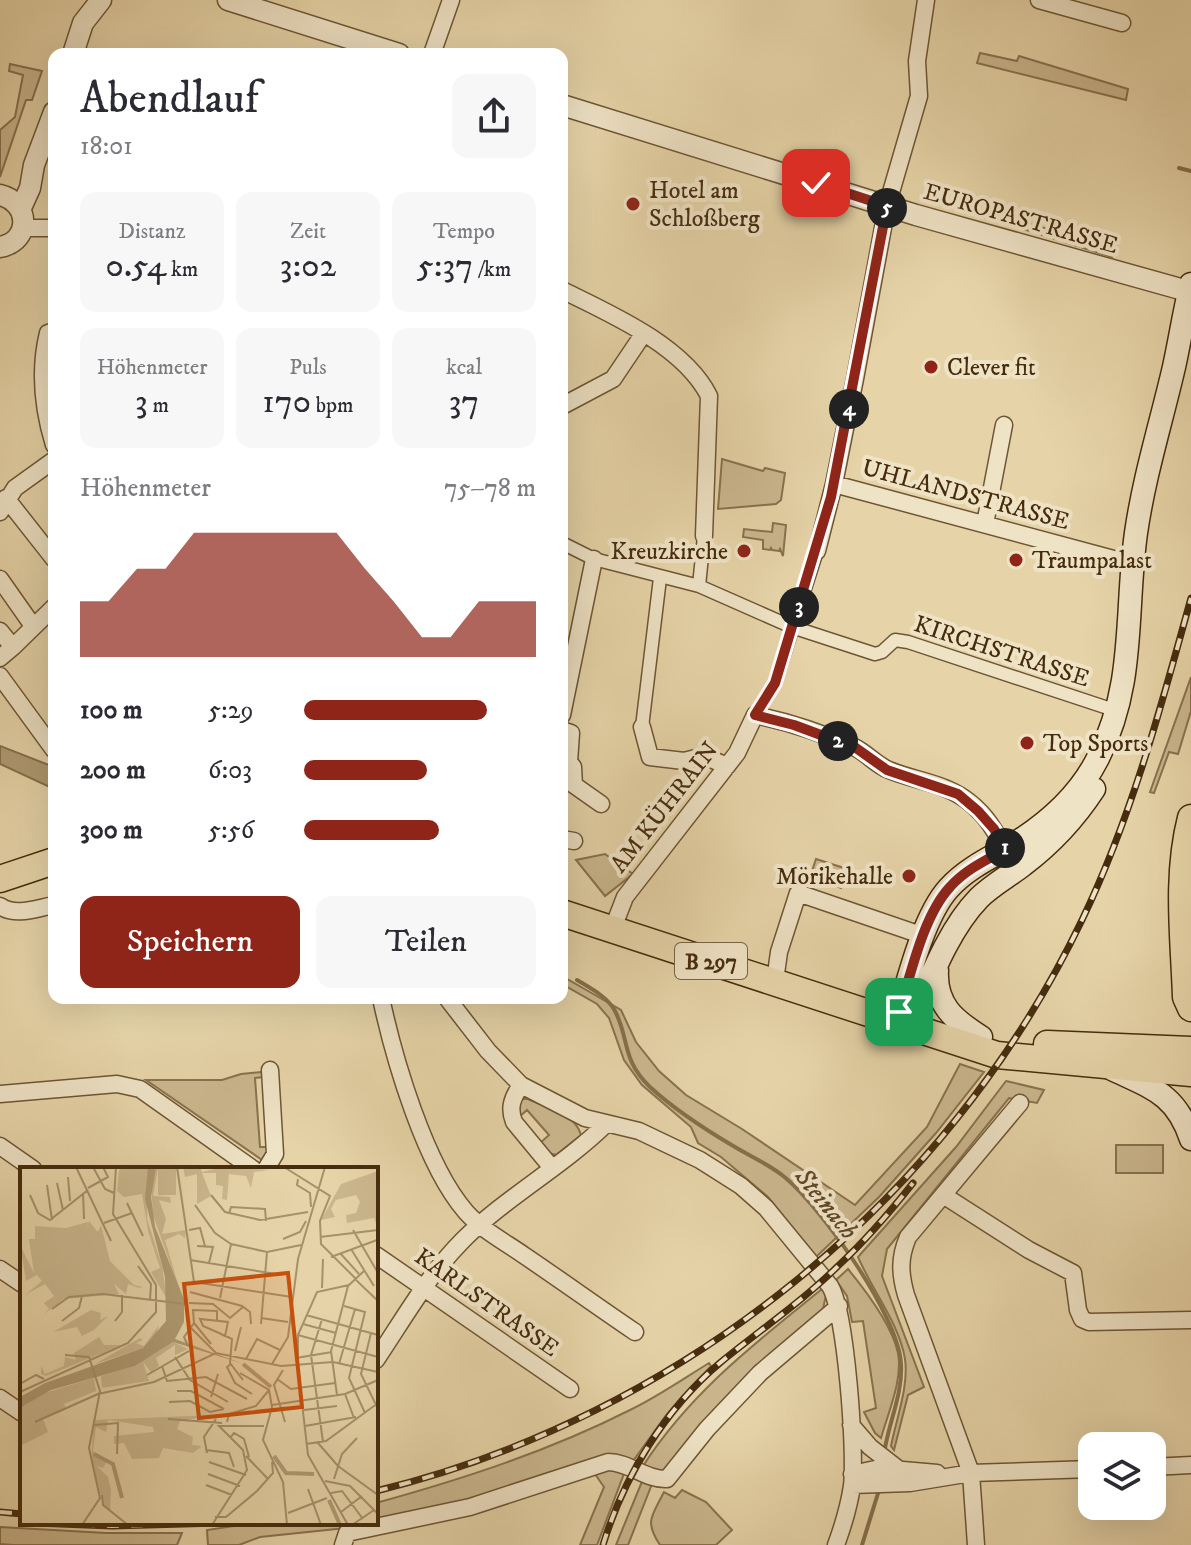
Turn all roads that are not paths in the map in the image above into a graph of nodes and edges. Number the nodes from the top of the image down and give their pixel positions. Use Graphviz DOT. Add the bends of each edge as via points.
graph roads {
  1 [pos="101,0"];
  2 [pos="228,0"];
  3 [pos="451,0"];
  4 [pos="926,0"];
  5 [pos="1039,0"];
  6 [pos="1122,23"];
  7 [pos="75,48"];
  8 [pos="380,48"];
  9 [pos="434,48"];
  10 [pos="568,107"];
  11 [pos="48,128"];
  12 [pos="887,206"];
  13 [pos="12,207"];
  14 [pos="48,225"];
  15 [pos="3,250"];
  16 [pos="1190,291"];
  17 [pos="568,293"];
  18 [pos="48,333"];
  19 [pos="644,333"];
  20 [pos="1191,360"];
  21 [pos="568,403"];
  22 [pos="48,416"];
  23 [pos="1004,425"];
  24 [pos="48,464"];
  25 [pos="834,484"];
  26 [pos="2,500"];
  27 [pos="985,524"];
  28 [pos="704,536"];
  29 [pos="568,546"];
  30 [pos="817,551"];
  31 [pos="48,552"];
  32 [pos="594,559"];
  33 [pos="1132,564"];
  34 [pos="660,578"];
  35 [pos="0,579"];
  36 [pos="699,586"];
  37 [pos="1142,599"];
  38 [pos="48,612"];
  39 [pos="33,626"];
  40 [pos="792,627"];
  41 [pos="0,631"];
  42 [pos="6,653"];
  43 [pos="0,676"];
  44 [pos="568,686"];
  45 [pos="1117,711"];
  46 [pos="755,715"];
  47 [pos="642,727"];
  48 [pos="48,742"];
  49 [pos="732,760"];
  50 [pos="568,764"];
  51 [pos="601,804"];
  52 [pos="1191,818"];
  53 [pos="1006,849"];
  54 [pos="48,863"];
  55 [pos="1012,873"];
  56 [pos="0,879"];
  57 [pos="1187,880"];
  58 [pos="0,906"];
  59 [pos="48,906"];
  60 [pos="568,915"];
  61 [pos="613,928"];
  62 [pos="926,931"];
  63 [pos="951,938"];
  64 [pos="938,965"];
  65 [pos="775,981"];
  66 [pos="1188,989"];
  67 [pos="382,1004"];
  68 [pos="452,1004"];
  69 [pos="905,1019"];
  70 [pos="981,1037"];
  71 [pos="1186,1061"];
  72 [pos="1106,1066"];
  73 [pos="270,1070"];
  74 [pos="521,1085"];
  75 [pos="0,1094"];
  76 [pos="1020,1103"];
  77 [pos="606,1124"];
  78 [pos="1188,1129"];
  79 [pos="0,1146"];
  80 [pos="30,1167"];
  81 [pos="250,1167"];
  82 [pos="267,1167"];
  83 [pos="552,1168"];
  84 [pos="943,1195"];
  85 [pos="480,1224"];
  86 [pos="378,1256"];
  87 [pos="0,1269"];
  88 [pos="20,1283"];
  89 [pos="424,1289"];
  90 [pos="839,1306"];
  91 [pos="1191,1320"];
  92 [pos="635,1332"];
  93 [pos="378,1357"];
  94 [pos="570,1389"];
  95 [pos="0,1398"];
  96 [pos="20,1412"];
  97 [pos="851,1425"];
  98 [pos="1191,1465"];
  99 [pos="1166,1466"];
  100 [pos="1078,1470"];
  101 [pos="967,1474"];
  102 [pos="896,1476"];
  103 [pos="860,1478"];
  104 [pos="343,1545"];
  105 [pos="836,1545"];
  106 [pos="976,1545"];
  1 -- 7 [label="street" via="83,23"];
  2 -- 8 [label="street"];
  3 -- 9 [label="street"];
  4 -- 12 [label="street" via="918,51 919,96"];
  5 -- 6 [label="street"];
  10 -- 12 [label="street, EUROPASTRASSE"];
  11 -- 13 [label="street"];
  12 -- 16 [label="street, EUROPASTRASSE"];
  12 -- 25 [label="street"];
  13 -- 14 [label="street"];
  13 -- 15 [label="street" via="15,241"];
  16 -- 33 [label="main road" via="1144,487"];
  17 -- 19 [label="street"];
  18 -- 22 [label="street" via="43,391"];
  19 -- 21 [label="street" via="613,379"];
  19 -- 28 [label="street" via="700,377 709,396"];
  20 -- 37 [label="main road" via="1151,516"];
  23 -- 27 [label="street"];
  24 -- 26 [label="street"];
  25 -- 27 [label="street, UHLANDSTRASSE"];
  25 -- 30 [label="street"];
  26 -- 31 [label="street"];
  27 -- 33 [label="street, UHLANDSTRASSE"];
  28 -- 36 [label="street"];
  29 -- 32 [label="street, KIRCHSTRASSE"];
  30 -- 40 [label="street"];
  32 -- 34 [label="street, KIRCHSTRASSE"];
  32 -- 44 [label="street"];
  33 -- 37 [label="main road" via="1138,570"];
  33 -- 45 [label="main road" via="1127,666"];
  34 -- 36 [label="street, KIRCHSTRASSE"];
  34 -- 47 [label="street"];
  35 -- 39 [label="street"];
  36 -- 40 [label="street, KIRCHSTRASSE"];
  37 -- 55 [label="main road" via="1138,679 1111,760 1065,827"];
  38 -- 39 [label="street"];
  39 -- 42 [label="street"];
  40 -- 45 [label="street, KIRCHSTRASSE" via="875,654 895,640 908,642"];
  40 -- 46 [label="street" via="775,683"];
  41 -- 42 [label="street"];
  43 -- 48 [label="street"];
  45 -- 53 [label="main road" via="1098,758 1077,790 1038,828"];
  46 -- 49 [label="street, AM KÜHRAIN"];
  46 -- 53 [label="street" via="856,748 887,770 958,794 994,829"];
  47 -- 49 [label="street" via="650,757"];
  49 -- 61 [label="street, AM KÜHRAIN" via="625,897"];
  50 -- 51 [label="street" via="573,767 574,785"];
  52 -- 57 [label="main road" via="1185,845"];
  53 -- 55 [label="street"];
  53 -- 62 [label="main road" via="951,886"];
  54 -- 56 [label="main road"];
  55 -- 63 [label="main road" via="977,900"];
  57 -- 66 [label="main road"];
  58 -- 59 [label="street" via="19,911"];
  60 -- 61 [label="main road, B 297"];
  61 -- 65 [label="main road, B 297"];
  62 -- 63 [label="main road"];
  62 -- 65 [label="street" via="798,893"];
  62 -- 69 [label="main road"];
  63 -- 64 [label="main road"];
  64 -- 69 [label="main road"];
  64 -- 70 [label="main road" via="944,1007"];
  65 -- 69 [label="main road, B 297"];
  66 -- 71 [label="main road" via="1179,1010"];
  67 -- 85 [label="street" via="391,1045 431,1153 452,1194"];
  68 -- 74 [label="street"];
  69 -- 70 [label="main road, B 297"];
  69 -- 72 [label="main road, B 297" via="997,1055"];
  70 -- 71 [label="main road, B 297"];
  71 -- 72 [label="main road, B 297"];
  71 -- 78 [label="main road"];
  72 -- 78 [label="main road" via="1162,1094"];
  73 -- 82 [label="street" via="275,1154"];
  74 -- 77 [label="street"];
  74 -- 83 [label="street" via="511,1115"];
  75 -- 81 [label="street" via="131,1086"];
  76 -- 84 [label="street"];
  77 -- 83 [label="street"];
  77 -- 90 [label="street" via="639,1131 741,1186 766,1208 830,1286"];
  79 -- 80 [label="street"];
  83 -- 85 [label="street"];
  84 -- 91 [label="street" via="1073,1273 1082,1319"];
  84 -- 101 [label="street" via="908,1237 901,1279"];
  85 -- 89 [label="street"];
  85 -- 92 [label="street"];
  86 -- 89 [label="street, KARLSTRASSE"];
  87 -- 88 [label="street"];
  89 -- 93 [label="street"];
  89 -- 94 [label="street, KARLSTRASSE"];
  90 -- 97 [label="street"];
  90 -- 104 [label="street" via="760,1373 662,1480 608,1462 470,1507 347,1533"];
  95 -- 96 [label="street"];
  97 -- 102 [label="street"];
  97 -- 103 [label="street"];
  98 -- 99 [label="street"];
  100 -- 101 [label="street"];
  101 -- 102 [label="street"];
  101 -- 106 [label="street"];
  102 -- 103 [label="street"];
  103 -- 105 [label="street"];
}
